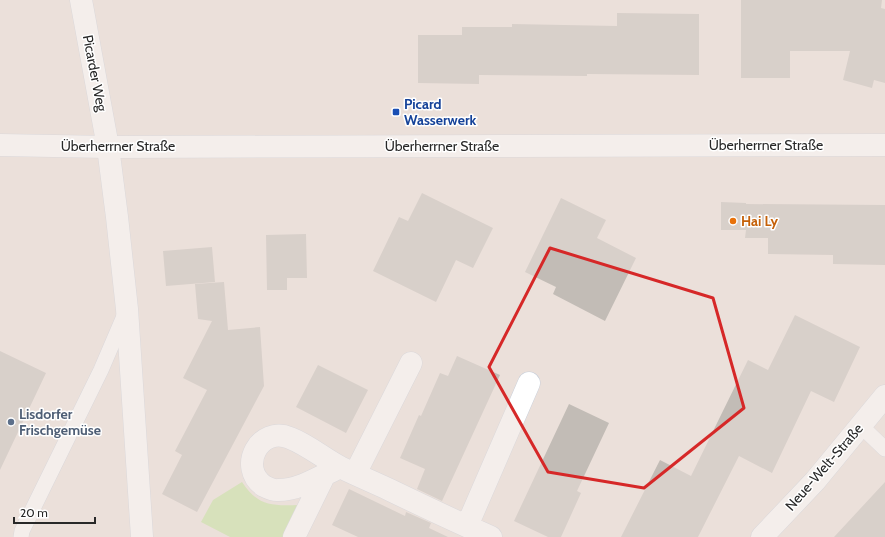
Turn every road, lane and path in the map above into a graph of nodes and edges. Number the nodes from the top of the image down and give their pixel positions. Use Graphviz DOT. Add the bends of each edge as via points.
graph roads {
  1 [pos="81,0"];
  2 [pos="885,144"];
  3 [pos="0,145"];
  4 [pos="108,147"];
  5 [pos="127,309"];
  6 [pos="411,363"];
  7 [pos="529,383"];
  8 [pos="885,396"];
  9 [pos="861,426"];
  10 [pos="885,449"];
  11 [pos="340,471"];
  12 [pos="480,533"];
  13 [pos="21,537"];
  14 [pos="142,537"];
  15 [pos="294,537"];
  16 [pos="762,537"];
  1 -- 4 [label="street, Picarder Weg"];
  2 -- 4 [label="street, Überherrner Straße"];
  3 -- 4 [label="street, Überherrner Straße"];
  4 -- 5 [label="street, Picarder Weg"];
  5 -- 13 [label="lane" via="101,370"];
  5 -- 14 [label="street, Picarder Weg"];
  6 -- 11 [label="street"];
  7 -- 12 [label="street"];
  8 -- 9 [label="street, Neue-Welt-Straße"];
  9 -- 10 [label="lane"];
  9 -- 16 [label="street, Neue-Welt-Straße"];
  11 -- 12 [label="street"];
  11 -- 15 [label="street"];
}
